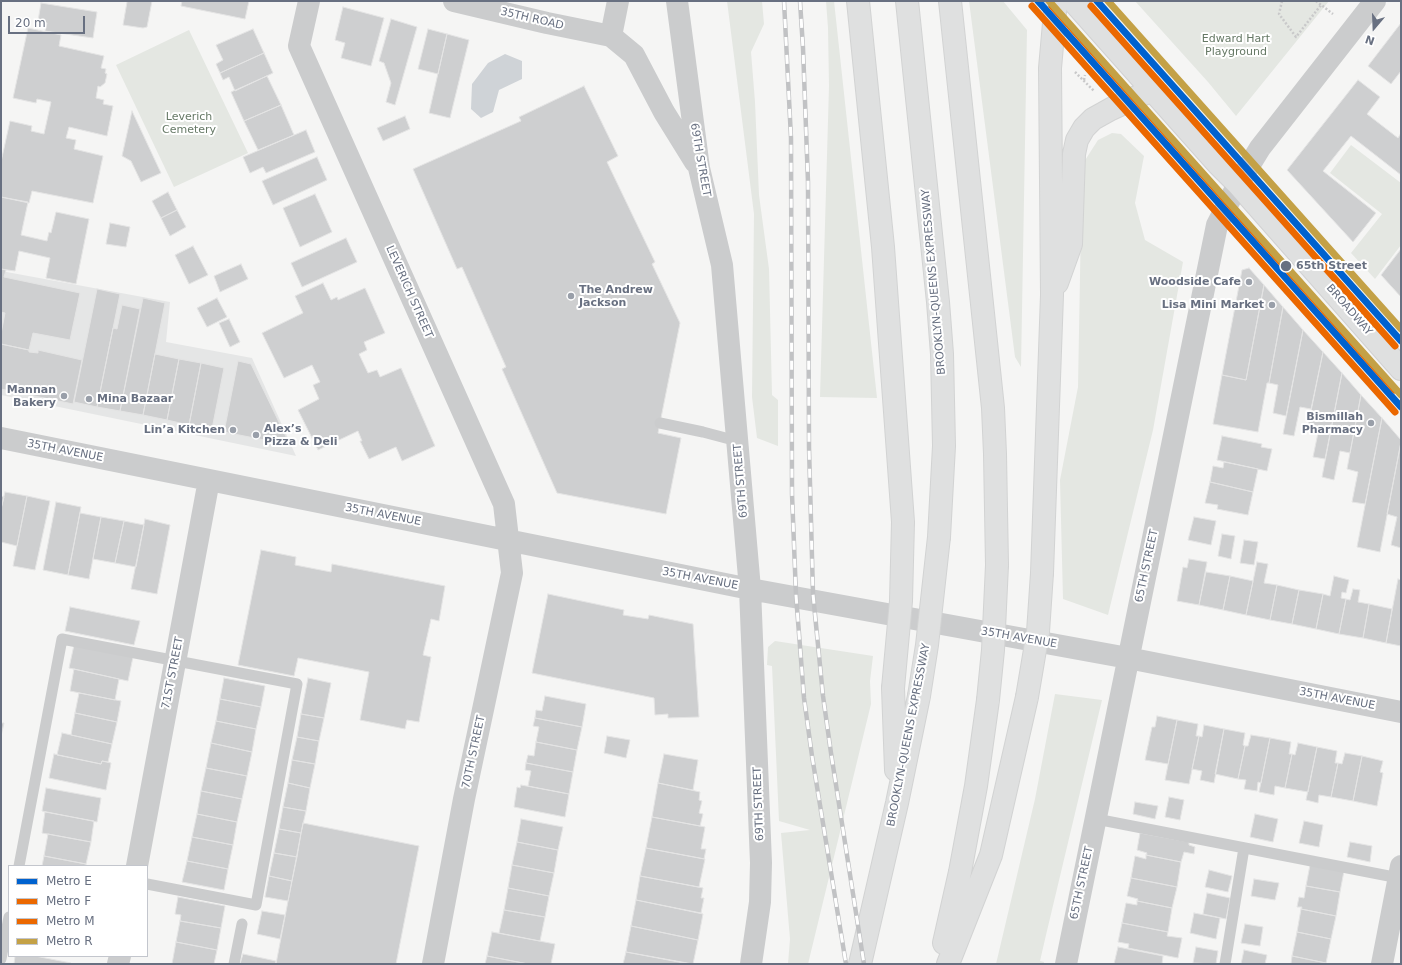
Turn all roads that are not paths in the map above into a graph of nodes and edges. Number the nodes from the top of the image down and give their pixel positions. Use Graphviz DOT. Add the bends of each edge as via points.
graph roads {
  1 [pos="309,1"];
  2 [pos="454,1"];
  3 [pos="618,1"];
  4 [pos="677,1"];
  5 [pos="858,1"];
  6 [pos="907,1"];
  7 [pos="950,1"];
  8 [pos="1056,1"];
  9 [pos="1073,1"];
  10 [pos="1375,1"];
  11 [pos="611,36"];
  12 [pos="1152,90"];
  13 [pos="699,168"];
  14 [pos="1238,184"];
  15 [pos="1052,296"];
  16 [pos="1401,370"];
  17 [pos="660,423"];
  18 [pos="1,438"];
  19 [pos="737,441"];
  20 [pos="209,480"];
  21 [pos="508,540"];
  22 [pos="750,589"];
  23 [pos="1128,658"];
  24 [pos="175,660"];
  25 [pos="1401,712"];
  26 [pos="897,803"];
  27 [pos="1096,819"];
  28 [pos="1244,848"];
  29 [pos="19,865"];
  30 [pos="137,865"];
  31 [pos="1400,872"];
  32 [pos="148,884"];
  33 [pos="8,922"];
  34 [pos="242,924"];
  35 [pos="1,959"];
  36 [pos="234,964"];
  37 [pos="432,964"];
  38 [pos="751,964"];
  39 [pos="860,964"];
  40 [pos="940,964"];
  41 [pos="948,964"];
  42 [pos="1066,964"];
  43 [pos="1225,964"];
  44 [pos="1382,964"];
  1 -- 21 [label="street, LEVERICH STREET" via="299,46 504,504"];
  2 -- 11 [label="street, 35TH ROAD"];
  3 -- 11 [label="street"];
  4 -- 13 [label="street, 69TH STREET"];
  5 -- 26 [label="main road, bridge" via="884,262 903,522 901,601 893,688"];
  6 -- 26 [label="main road, BROOKLYN-QUEENS EXPRESSWAY, bridge" via="938,302 944,446 939,537 928,637"];
  7 -- 40 [label="main road, bridge" via="992,400 997,565 993,650 976,786"];
  8 -- 15 [label="main road" via="1050,68"];
  9 -- 12 [label="main road, BROADWAY"];
  10 -- 14 [label="street, 65TH STREET" via="1260,148"];
  11 -- 13 [label="street" via="634,56 664,112"];
  12 -- 14 [label="main road, BROADWAY"];
  12 -- 15 [label="main road" via="1093,119 1077,140 1074,154 1071,244"];
  13 -- 19 [label="street, 69TH STREET" via="722,265"];
  14 -- 16 [label="main road, BROADWAY"];
  14 -- 23 [label="street, 65TH STREET" via="1217,225"];
  15 -- 41 [label="main road, bridge" via="1038,632 1027,697 991,855"];
  17 -- 19 [label="lane"];
  18 -- 20 [label="street, 35TH AVENUE"];
  19 -- 22 [label="street, 69TH STREET"];
  20 -- 21 [label="street, 35TH AVENUE"];
  20 -- 24 [label="street, 71ST STREET"];
  21 -- 22 [label="street, 35TH AVENUE"];
  21 -- 37 [label="street, 70TH STREET" via="512,573"];
  22 -- 23 [label="street, 35TH AVENUE"];
  22 -- 38 [label="street, 69TH STREET" via="762,863 760,902"];
  23 -- 25 [label="street, 35TH AVENUE"];
  23 -- 27 [label="street, 65TH STREET"];
  24 -- 29 [label="lane" via="62,639"];
  24 -- 30 [label="street, 71ST STREET"];
  24 -- 32 [label="lane" via="298,684 256,905"];
  26 -- 39 [label="main road, BROOKLYN-QUEENS EXPRESSWAY"];
  27 -- 28 [label="lane"];
  27 -- 42 [label="street, 65TH STREET"];
  28 -- 31 [label="lane"];
  28 -- 43 [label="lane"];
  31 -- 44 [label="street"];
  33 -- 35 [label="lane"];
  34 -- 36 [label="lane"];
}
